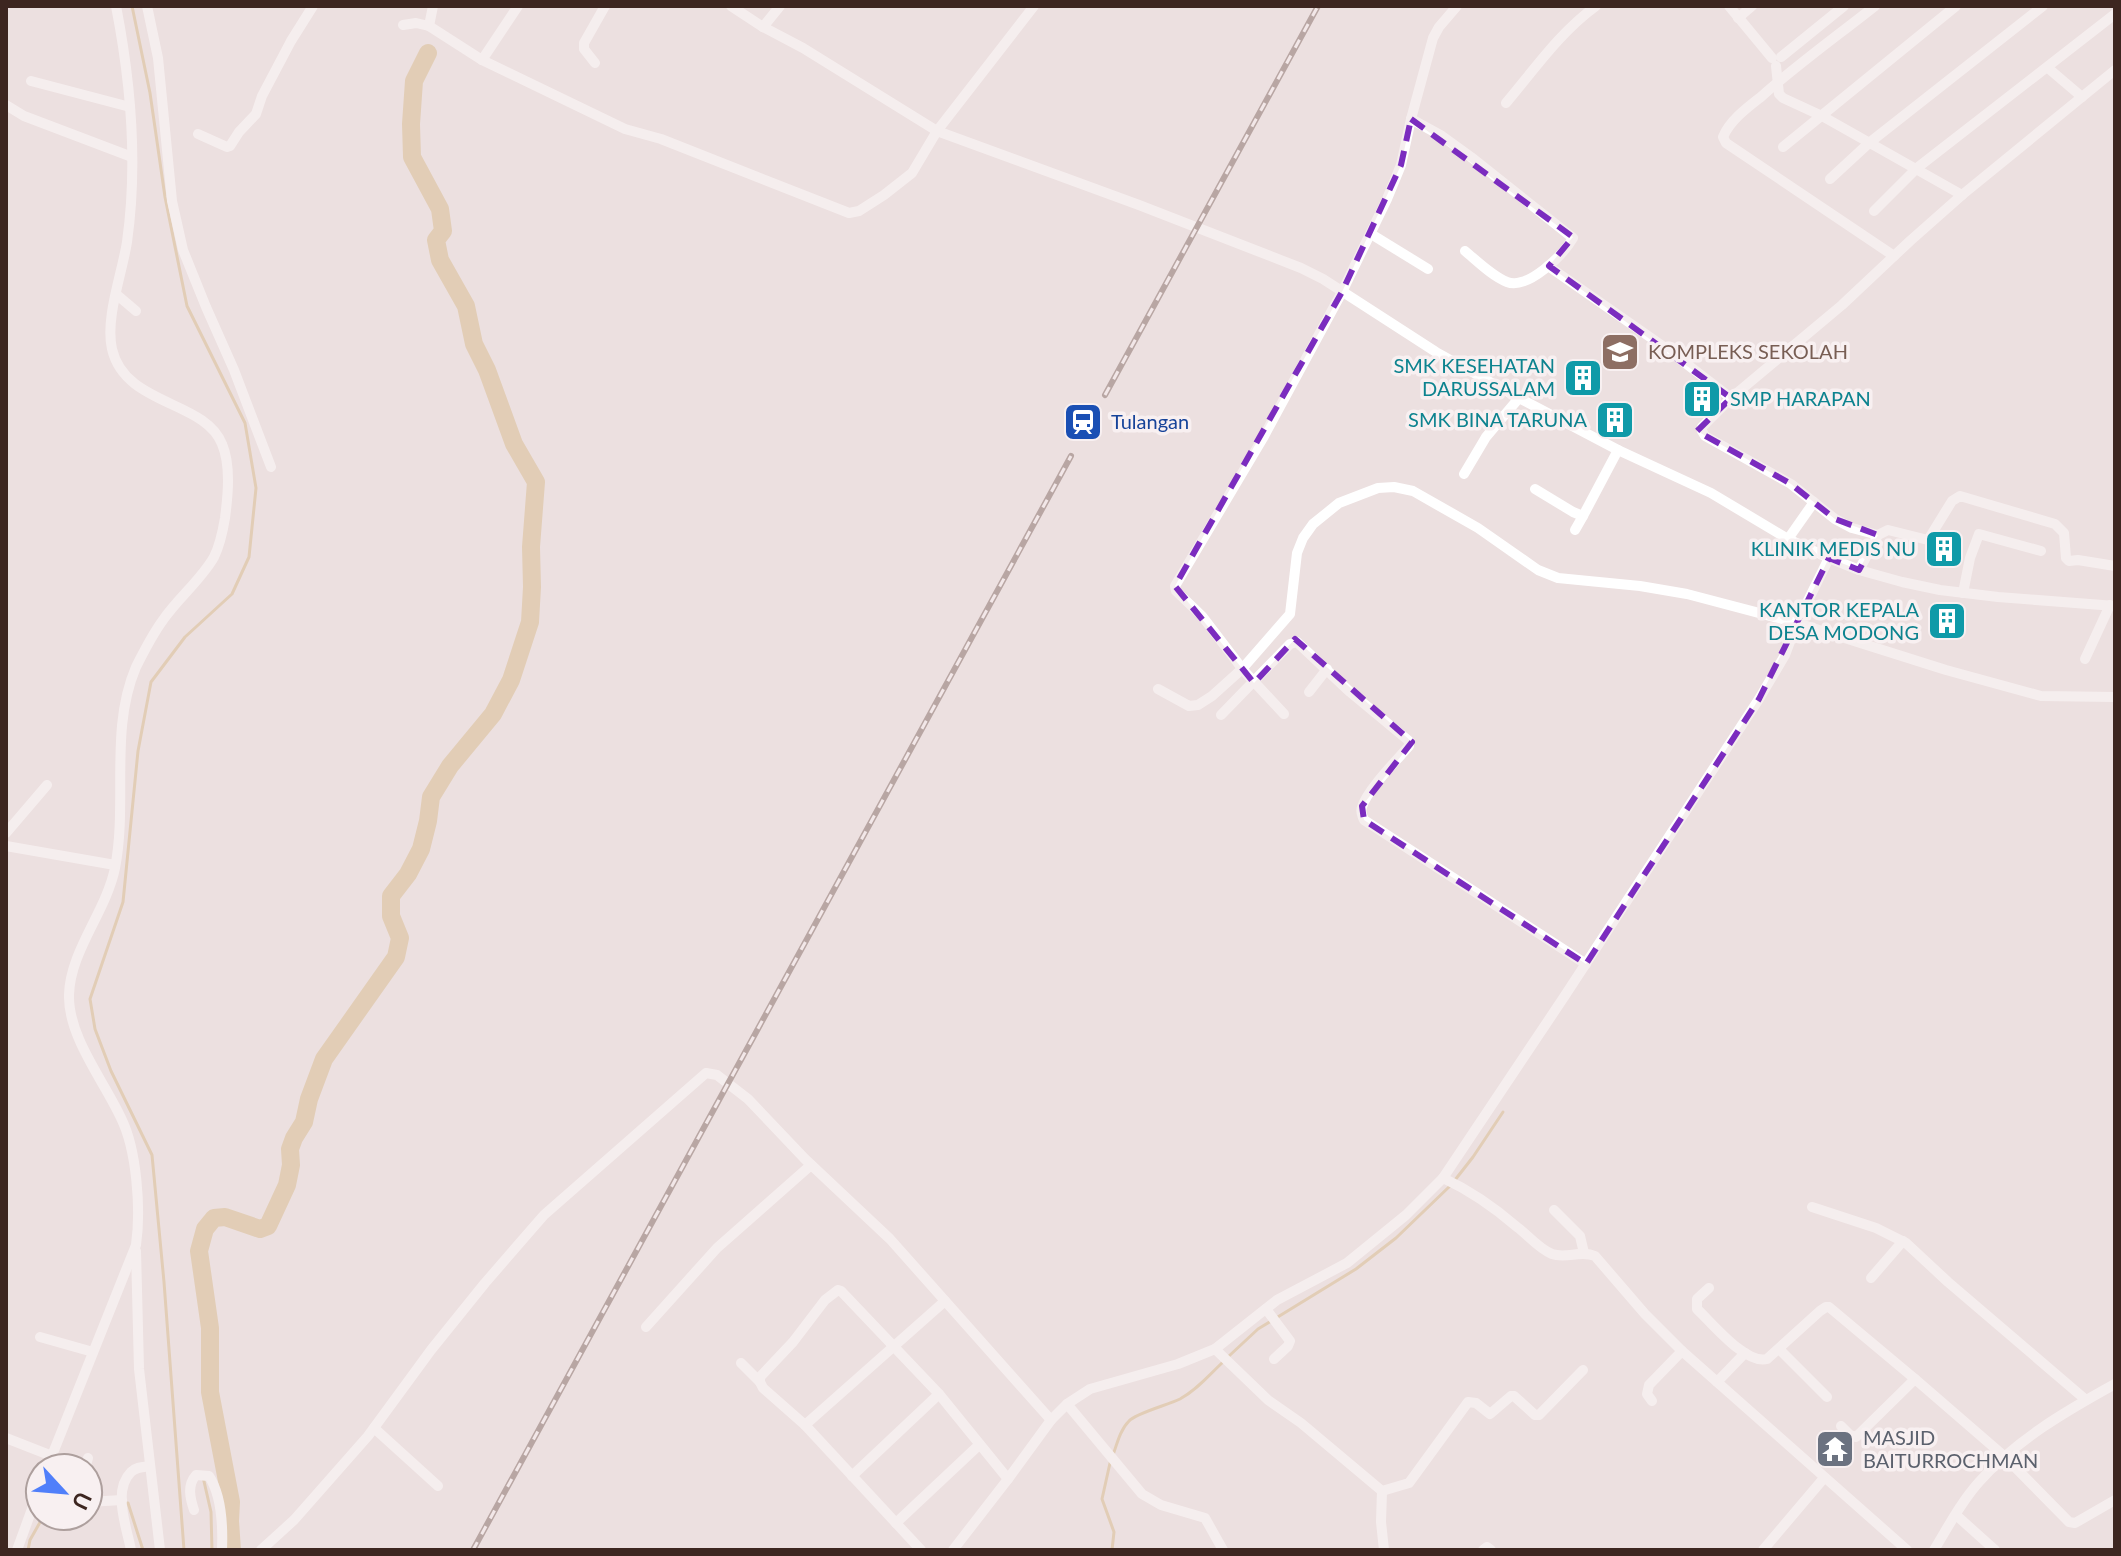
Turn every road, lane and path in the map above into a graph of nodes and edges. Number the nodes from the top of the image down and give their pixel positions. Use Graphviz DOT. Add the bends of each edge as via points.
graph roads {
  1 [pos="116,6"];
  2 [pos="147,6"];
  3 [pos="313,6"];
  4 [pos="433,6"];
  5 [pos="518,6"];
  6 [pos="605,6"];
  7 [pos="731,6"];
  8 [pos="780,6"];
  9 [pos="1034,6"];
  10 [pos="1457,6"];
  11 [pos="1596,6"];
  12 [pos="1729,6"];
  13 [pos="1844,6"];
  14 [pos="1875,6"];
  15 [pos="1956,6"];
  16 [pos="2043,6"];
  17 [pos="1743,11"];
  18 [pos="1942,11"];
  19 [pos="2115,14"];
  20 [pos="403,25"];
  21 [pos="429,26"];
  22 [pos="763,27"];
  23 [pos="1776,59"];
  24 [pos="482,60"];
  25 [pos="595,63"];
  26 [pos="2048,68"];
  27 [pos="2115,70"];
  28 [pos="31,81"];
  29 [pos="1778,82"];
  30 [pos="2082,97"];
  31 [pos="1506,103"];
  32 [pos="6,105"];
  33 [pos="130,107"];
  34 [pos="1822,116"];
  35 [pos="1411,119"];
  36 [pos="937,131"];
  37 [pos="198,134"];
  38 [pos="1869,143"];
  39 [pos="1783,147"];
  40 [pos="132,157"];
  41 [pos="1917,168"];
  42 [pos="1830,179"];
  43 [pos="1962,195"];
  44 [pos="1874,211"];
  45 [pos="1371,234"];
  46 [pos="1465,251"];
  47 [pos="1894,256"];
  48 [pos="1548,266"];
  49 [pos="1428,269"];
  50 [pos="1342,292"];
  51 [pos="116,294"];
  52 [pos="136,311"];
  53 [pos="1519,398"];
  54 [pos="1731,398"];
  55 [pos="1618,450"];
  56 [pos="271,467"];
  57 [pos="1464,474"];
  58 [pos="1535,489"];
  59 [pos="1814,502"];
  60 [pos="1583,516"];
  61 [pos="1575,530"];
  62 [pos="1878,535"];
  63 [pos="1788,539"];
  64 [pos="2041,551"];
  65 [pos="1829,558"];
  66 [pos="2115,566"];
  67 [pos="1859,570"];
  68 [pos="1963,593"];
  69 [pos="2112,606"];
  70 [pos="1795,630"];
  71 [pos="2085,659"];
  72 [pos="1327,669"];
  73 [pos="1247,675"];
  74 [pos="1158,689"];
  75 [pos="1309,692"];
  76 [pos="2115,697"];
  77 [pos="1284,714"];
  78 [pos="1221,715"];
  79 [pos="47,785"];
  80 [pos="6,833"];
  81 [pos="6,846"];
  82 [pos="115,865"];
  83 [pos="1586,964"];
  84 [pos="811,1165"];
  85 [pos="1450,1181"];
  86 [pos="1812,1207"];
  87 [pos="1554,1210"];
  88 [pos="1903,1241"];
  89 [pos="136,1245"];
  90 [pos="1584,1253"];
  91 [pos="1871,1278"];
  92 [pos="1709,1288"];
  93 [pos="945,1301"];
  94 [pos="1271,1316"];
  95 [pos="646,1327"];
  96 [pos="40,1337"];
  97 [pos="893,1346"];
  98 [pos="1215,1349"];
  99 [pos="1779,1349"];
  100 [pos="1682,1351"];
  101 [pos="93,1352"];
  102 [pos="1745,1353"];
  103 [pos="1274,1359"];
  104 [pos="741,1363"];
  105 [pos="1583,1370"];
  106 [pos="1915,1379"];
  107 [pos="760,1382"];
  108 [pos="1717,1382"];
  109 [pos="2115,1384"];
  110 [pos="939,1394"];
  111 [pos="1827,1397"];
  112 [pos="2086,1400"];
  113 [pos="1652,1401"];
  114 [pos="1067,1404"];
  115 [pos="1051,1420"];
  116 [pos="805,1425"];
  117 [pos="1841,1426"];
  118 [pos="374,1428"];
  119 [pos="6,1438"];
  120 [pos="979,1445"];
  121 [pos="42,1452"];
  122 [pos="54,1452"];
  123 [pos="2004,1456"];
  124 [pos="150,1466"];
  125 [pos="852,1476"];
  126 [pos="1824,1478"];
  127 [pos="1008,1479"];
  128 [pos="438,1486"];
  129 [pos="1382,1491"];
  130 [pos="2115,1500"];
  131 [pos="122,1501"];
  132 [pos="104,1502"];
  133 [pos="194,1510"];
  134 [pos="1956,1515"];
  135 [pos="896,1523"];
  136 [pos="131,1550"];
  137 [pos="160,1550"];
  138 [pos="222,1550"];
  139 [pos="261,1550"];
  140 [pos="921,1550"];
  141 [pos="953,1550"];
  142 [pos="1223,1550"];
  143 [pos="1384,1550"];
  144 [pos="1483,1550"];
  145 [pos="1491,1550"];
  146 [pos="1763,1550"];
  147 [pos="1907,1550"];
  148 [pos="1934,1550"];
  149 [pos="1995,1550"];
  1 -- 33 [label="street"];
  2 -- 56 [label="street" via="183,250"];
  3 -- 37 [label="street" via="256,114 230,146"];
  4 -- 21 [label="street"];
  5 -- 24 [label="street"];
  6 -- 25 [label="street" via="584,43"];
  7 -- 22 [label="street"];
  8 -- 22 [label="street"];
  9 -- 36 [label="street"];
  10 -- 35 [label="street" via="1435,32"];
  11 -- 31 [label="street"];
  12 -- 17 [label="street"];
  13 -- 23 [label="street"];
  14 -- 29 [label="street"];
  15 -- 18 [label="street"];
  16 -- 38 [label="street"];
  17 -- 23 [label="street"];
  18 -- 34 [label="street"];
  19 -- 26 [label="street"];
  20 -- 21 [label="street"];
  21 -- 24 [label="street"];
  22 -- 36 [label="street"];
  23 -- 29 [label="street"];
  24 -- 36 [label="street" via="625,129 849,213 912,173"];
  26 -- 30 [label="street"];
  26 -- 41 [label="street"];
  27 -- 30 [label="street"];
  28 -- 33 [label="street"];
  29 -- 34 [label="street" via="1783,98"];
  29 -- 47 [label="street" via="1726,130 1726,143"];
  30 -- 43 [label="street"];
  32 -- 40 [label="street"];
  33 -- 40 [label="street"];
  34 -- 38 [label="street"];
  34 -- 39 [label="street"];
  35 -- 45 [label="street" via="1401,165"];
  35 -- 48 [label="street" via="1471,157 1573,237"];
  36 -- 50 [label="street" via="1301,268"];
  38 -- 41 [label="street"];
  38 -- 42 [label="street"];
  40 -- 51 [label="street" via="127,243"];
  41 -- 43 [label="street"];
  41 -- 44 [label="street"];
  43 -- 47 [label="street"];
  45 -- 49 [label="street"];
  45 -- 50 [label="street"];
  46 -- 48 [label="street" via="1510,283 1527,281"];
  47 -- 54 [label="street"];
  48 -- 54 [label="street"];
  50 -- 53 [label="street"];
  50 -- 73 [label="street" via="1175,586"];
  51 -- 52 [label="street"];
  51 -- 82 [label="street" via="111,335 118,364 142,389 214,431 226,459 228,489 214,556 146,645 126,695"];
  53 -- 55 [label="street"];
  53 -- 57 [label="street"];
  54 -- 59 [label="street" via="1703,425 1703,432"];
  55 -- 60 [label="street"];
  55 -- 63 [label="street" via="1711,493"];
  58 -- 60 [label="street"];
  59 -- 62 [label="street" via="1852,528"];
  59 -- 63 [label="street"];
  60 -- 61 [label="street"];
  62 -- 66 [label="street" via="1888,530 1929,539 1960,496 2055,524 2064,533 2069,561"];
  62 -- 67 [label="street"];
  63 -- 65 [label="street"];
  64 -- 68 [label="street" via="1979,534"];
  65 -- 67 [label="street"];
  65 -- 70 [label="street"];
  67 -- 68 [label="street"];
  68 -- 69 [label="street"];
  69 -- 71 [label="street"];
  70 -- 73 [label="street" via="1687,594 1549,575 1413,491 1378,488 1339,503 1303,538 1290,614"];
  70 -- 76 [label="street" via="2041,696"];
  70 -- 83 [label="street" via="1759,699"];
  72 -- 73 [label="street" via="1294,641"];
  72 -- 75 [label="street"];
  72 -- 83 [label="street" via="1409,741 1362,806 1364,820"];
  73 -- 74 [label="street" via="1198,705 1189,706"];
  73 -- 77 [label="street"];
  73 -- 78 [label="street"];
  79 -- 80 [label="street"];
  81 -- 82 [label="street"];
  82 -- 89 [label="street" via="70,979 69,1008 129,1138 138,1210"];
  83 -- 85 [label="street"];
  84 -- 93 [label="street" via="890,1239"];
  84 -- 95 [label="street" via="717,1248"];
  84 -- 118 [label="street" via="748,1099 712,1073 699,1076 544,1215"];
  85 -- 90 [label="street" via="1549,1253"];
  85 -- 94 [label="street" via="1347,1263 1277,1300"];
  86 -- 88 [label="street"];
  87 -- 90 [label="street" via="1580,1236"];
  88 -- 91 [label="street"];
  88 -- 112 [label="street"];
  89 -- 101 [label="street"];
  89 -- 124 [label="street" via="139,1369"];
  90 -- 100 [label="street" via="1595,1256"];
  92 -- 102 [label="street" via="1697,1299 1697,1309"];
  93 -- 97 [label="street"];
  93 -- 115 [label="street"];
  94 -- 98 [label="street"];
  94 -- 103 [label="street" via="1290,1341"];
  96 -- 101 [label="street"];
  97 -- 107 [label="street" via="838,1290 766,1368"];
  97 -- 110 [label="street"];
  97 -- 116 [label="street"];
  98 -- 114 [label="street" via="1090,1389"];
  98 -- 129 [label="street" via="1268,1400"];
  99 -- 102 [label="street" via="1761,1361"];
  99 -- 106 [label="street" via="1829,1307"];
  99 -- 111 [label="street"];
  100 -- 108 [label="street"];
  100 -- 113 [label="street" via="1649,1385"];
  101 -- 122 [label="street"];
  102 -- 108 [label="street"];
  104 -- 107 [label="street"];
  105 -- 129 [label="street" via="1538,1416 1514,1396 1490,1414 1468,1402 1409,1483"];
  106 -- 117 [label="street" via="1856,1437"];
  106 -- 123 [label="street"];
  107 -- 116 [label="street"];
  108 -- 126 [label="street"];
  109 -- 112 [label="street"];
  110 -- 120 [label="street"];
  110 -- 125 [label="street"];
  112 -- 123 [label="street"];
  114 -- 115 [label="street"];
  114 -- 142 [label="street" via="1142,1494 1205,1518"];
  115 -- 127 [label="street"];
  116 -- 125 [label="street"];
  118 -- 128 [label="street"];
  118 -- 139 [label="street"];
  119 -- 121 [label="street"];
  120 -- 127 [label="street"];
  120 -- 135 [label="street"];
  123 -- 130 [label="street" via="2069,1522"];
  123 -- 134 [label="street"];
  124 -- 131 [label="street" via="131,1472"];
  124 -- 137 [label="street"];
  125 -- 135 [label="street"];
  126 -- 146 [label="street"];
  126 -- 147 [label="street"];
  127 -- 141 [label="street"];
  129 -- 143 [label="street"];
  131 -- 132 [label="street"];
  131 -- 136 [label="street"];
  133 -- 138 [label="street" via="190,1488 201,1475 212,1481 222,1516"];
  134 -- 148 [label="street"];
  134 -- 149 [label="street"];
  135 -- 140 [label="street"];
  144 -- 145 [label="street"];
}
